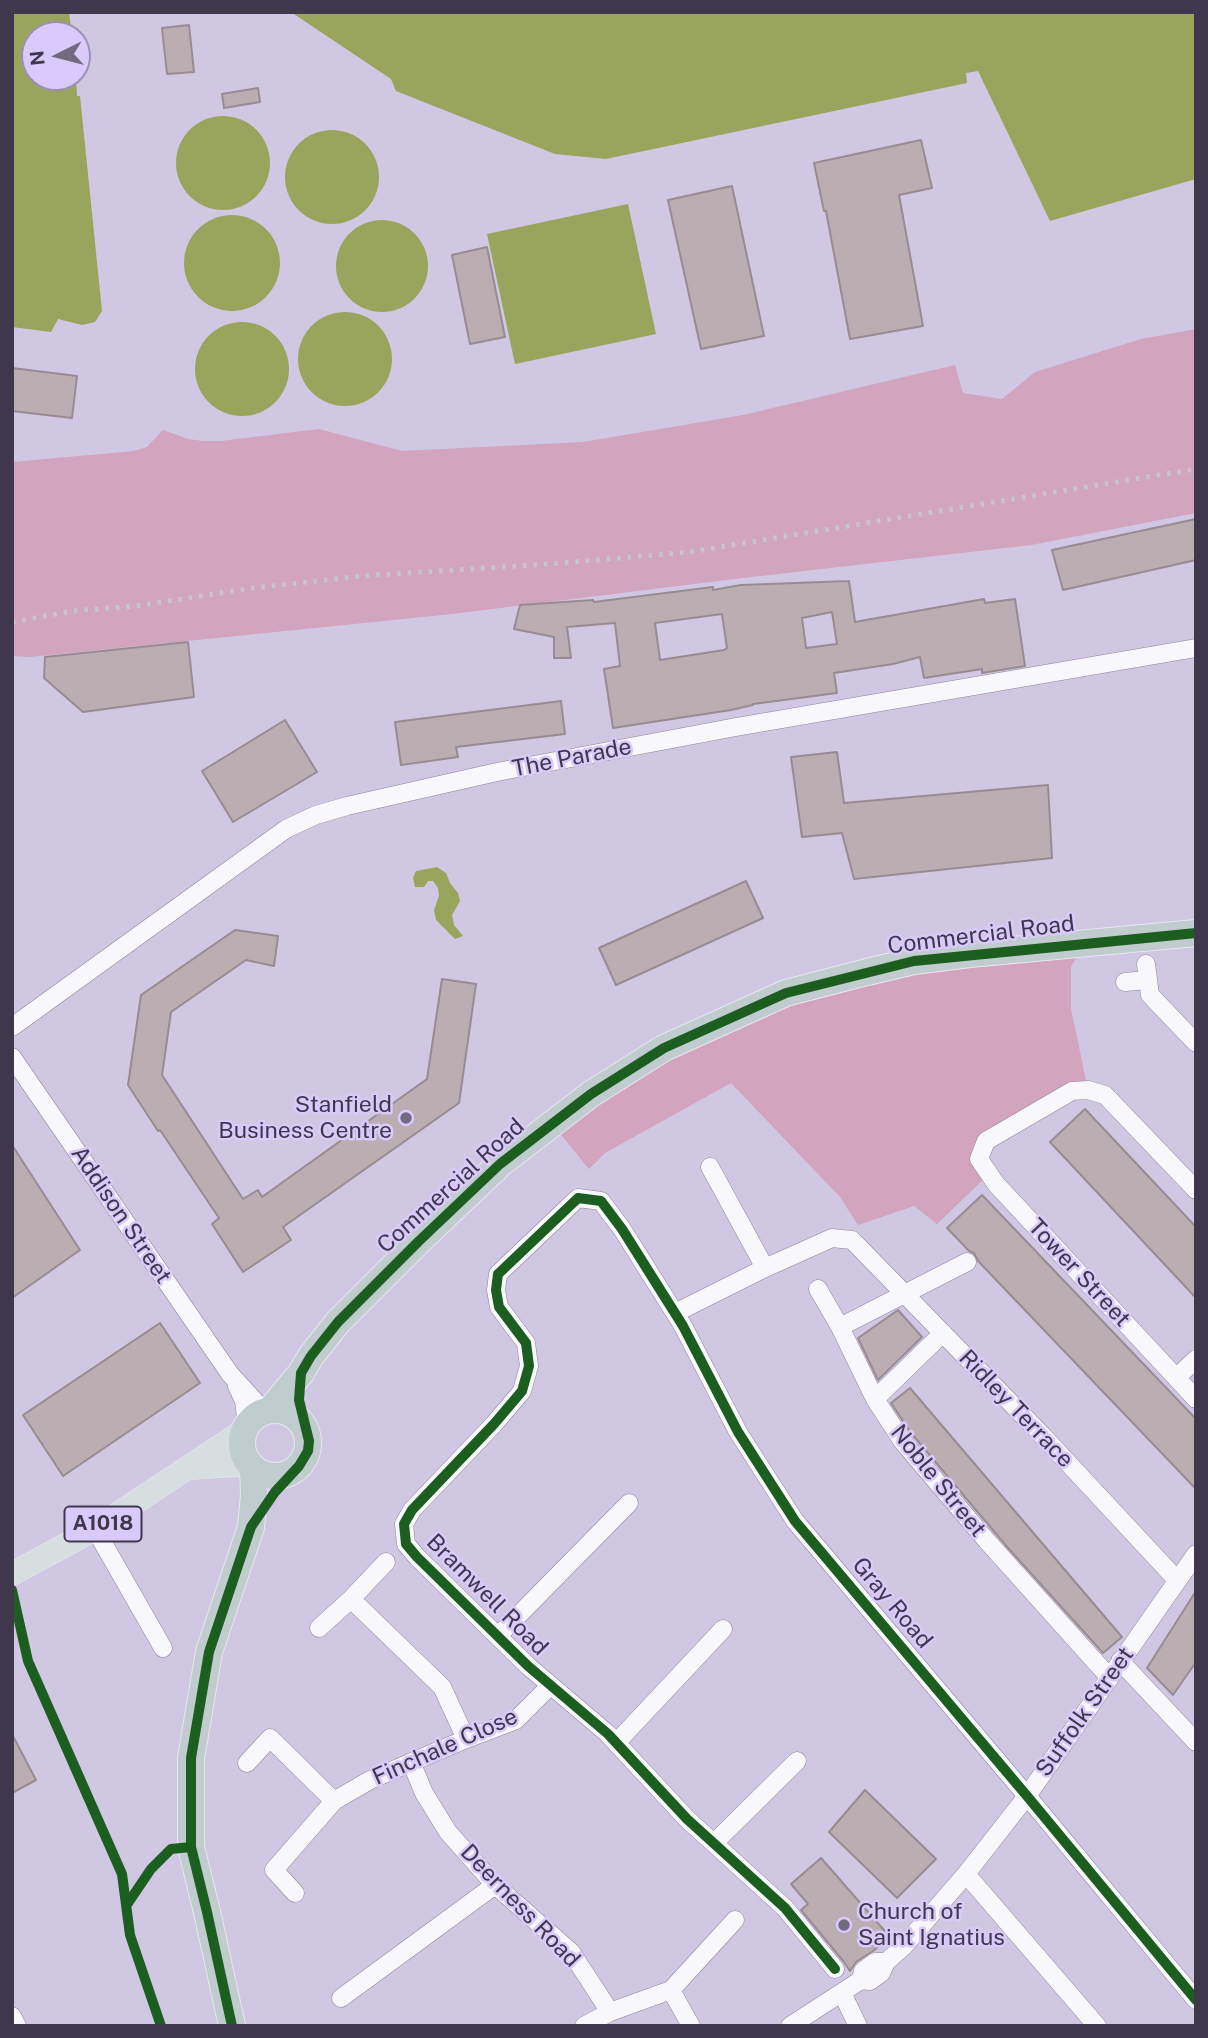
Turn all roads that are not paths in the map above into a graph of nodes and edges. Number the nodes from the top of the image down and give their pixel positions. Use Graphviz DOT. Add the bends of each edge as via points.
graph roads {
  1 [pos="1196,648"];
  2 [pos="1196,933"];
  3 [pos="1125,982"];
  4 [pos="12,1027"];
  5 [pos="1196,1043"];
  6 [pos="12,1056"];
  7 [pos="710,1167"];
  8 [pos="1196,1190"];
  9 [pos="601,1201"];
  10 [pos="967,1262"];
  11 [pos="765,1268"];
  12 [pos="818,1289"];
  13 [pos="906,1294"];
  14 [pos="675,1313"];
  15 [pos="840,1327"];
  16 [pos="943,1333"];
  17 [pos="1196,1359"];
  18 [pos="301,1373"];
  19 [pos="1176,1378"];
  20 [pos="875,1399"];
  21 [pos="1196,1399"];
  22 [pos="256,1419"];
  23 [pos="306,1431"];
  24 [pos="250,1466"];
  25 [pos="299,1466"];
  26 [pos="189,1468"];
  27 [pos="629,1503"];
  28 [pos="251,1527"];
  29 [pos="95,1530"];
  30 [pos="386,1562"];
  31 [pos="1193,1563"];
  32 [pos="12,1574"];
  33 [pos="1177,1580"];
  34 [pos="351,1599"];
  35 [pos="318,1628"];
  36 [pos="723,1629"];
  37 [pos="498,1636"];
  38 [pos="163,1648"];
  39 [pos="1120,1661"];
  40 [pos="1109,1677"];
  41 [pos="550,1686"];
  42 [pos="466,1739"];
  43 [pos="1196,1742"];
  44 [pos="616,1743"];
  45 [pos="797,1761"];
  46 [pos="411,1762"];
  47 [pos="247,1763"];
  48 [pos="1027,1796"];
  49 [pos="334,1801"];
  50 [pos="714,1843"];
  51 [pos="966,1874"];
  52 [pos="495,1885"];
  53 [pos="295,1893"];
  54 [pos="735,1920"];
  55 [pos="835,1969"];
  56 [pos="671,1990"];
  57 [pos="842,1993"];
  58 [pos="341,1998"];
  59 [pos="1196,2000"];
  60 [pos="610,2012"];
  61 [pos="232,2026"];
  62 [pos="584,2026"];
  63 [pos="691,2026"];
  64 [pos="790,2026"];
  65 [pos="858,2026"];
  66 [pos="1097,2026"];
  1 -- 4 [label="street, The Parade" via="496,772 316,815 286,829"];
  2 -- 18 [label="highway, Commercial Road / A1018" via="914,961 786,993 664,1048 591,1094 500,1164 338,1322"];
  3 -- 5 [label="street" via="1147,972 1150,995"];
  6 -- 22 [label="street, Addison Street" via="230,1374"];
  7 -- 11 [label="street"];
  8 -- 19 [label="street, Tower Street" via="1105,1095 1088,1090 1072,1091 986,1141 979,1159 996,1184"];
  9 -- 14 [label="street, Gray Road"];
  9 -- 37 [label="street, Bramwell Road" via="578,1198 498,1273 499,1307 526,1343 529,1366 523,1391 404,1524 406,1544"];
  10 -- 13 [label="street"];
  11 -- 13 [label="street, Ridley Terrace" via="832,1238 852,1240"];
  11 -- 14 [label="street"];
  12 -- 15 [label="street, Noble Street"];
  13 -- 15 [label="street"];
  13 -- 16 [label="street, Ridley Terrace"];
  14 -- 48 [label="street, Gray Road" via="738,1432 795,1521"];
  15 -- 20 [label="street, Noble Street"];
  16 -- 20 [label="street"];
  16 -- 33 [label="street, Ridley Terrace"];
  17 -- 19 [label="street"];
  18 -- 22 [label="highway, Commercial Road / A1018"];
  18 -- 23 [label="highway" via="299,1400"];
  19 -- 21 [label="street, Tower Street"];
  20 -- 40 [label="street, Noble Street" via="903,1442"];
  22 -- 23 [label="highway" via="281,1410 292,1414"];
  22 -- 24 [label="highway" via="241,1441"];
  22 -- 26 [label="main road, A1018"];
  23 -- 25 [label="highway" via="308,1451"];
  24 -- 25 [label="highway" via="261,1474 281,1476"];
  24 -- 26 [label="main road, A1018"];
  24 -- 28 [label="highway" via="254,1495"];
  25 -- 28 [label="highway"];
  26 -- 29 [label="main road, A1018"];
  27 -- 37 [label="street"];
  28 -- 61 [label="highway" via="209,1652 191,1758 191,1847"];
  29 -- 32 [label="main road, A1018"];
  29 -- 38 [label="street"];
  30 -- 34 [label="street"];
  31 -- 33 [label="street, Suffolk Street"];
  33 -- 39 [label="street, Suffolk Street"];
  34 -- 35 [label="street"];
  34 -- 42 [label="street" via="442,1687"];
  36 -- 44 [label="street"];
  37 -- 41 [label="street, Bramwell Road"];
  39 -- 40 [label="street, Suffolk Street"];
  39 -- 43 [label="street"];
  40 -- 48 [label="street, Suffolk Street"];
  41 -- 42 [label="street, Finchale Close" via="516,1720"];
  41 -- 44 [label="street, Bramwell Road"];
  42 -- 46 [label="street, Finchale Close"];
  44 -- 50 [label="street, Bramwell Road"];
  45 -- 50 [label="street"];
  46 -- 49 [label="street, Finchale Close"];
  46 -- 52 [label="street, Deerness Road" via="448,1832"];
  47 -- 49 [label="street" via="270,1738"];
  48 -- 51 [label="street, Suffolk Street"];
  48 -- 59 [label="street, Gray Road"];
  49 -- 53 [label="street, Finchale Close" via="274,1870"];
  50 -- 55 [label="street, Bramwell Road" via="785,1908"];
  51 -- 57 [label="street, Suffolk Street" via="903,1947 886,1962 875,1962 863,1971 861,1980"];
  51 -- 66 [label="street"];
  52 -- 58 [label="street"];
  52 -- 60 [label="street, Deerness Road" via="571,1952"];
  54 -- 56 [label="street"];
  56 -- 60 [label="street"];
  56 -- 63 [label="street"];
  57 -- 64 [label="street"];
  57 -- 65 [label="street"];
  60 -- 62 [label="street"];
}
